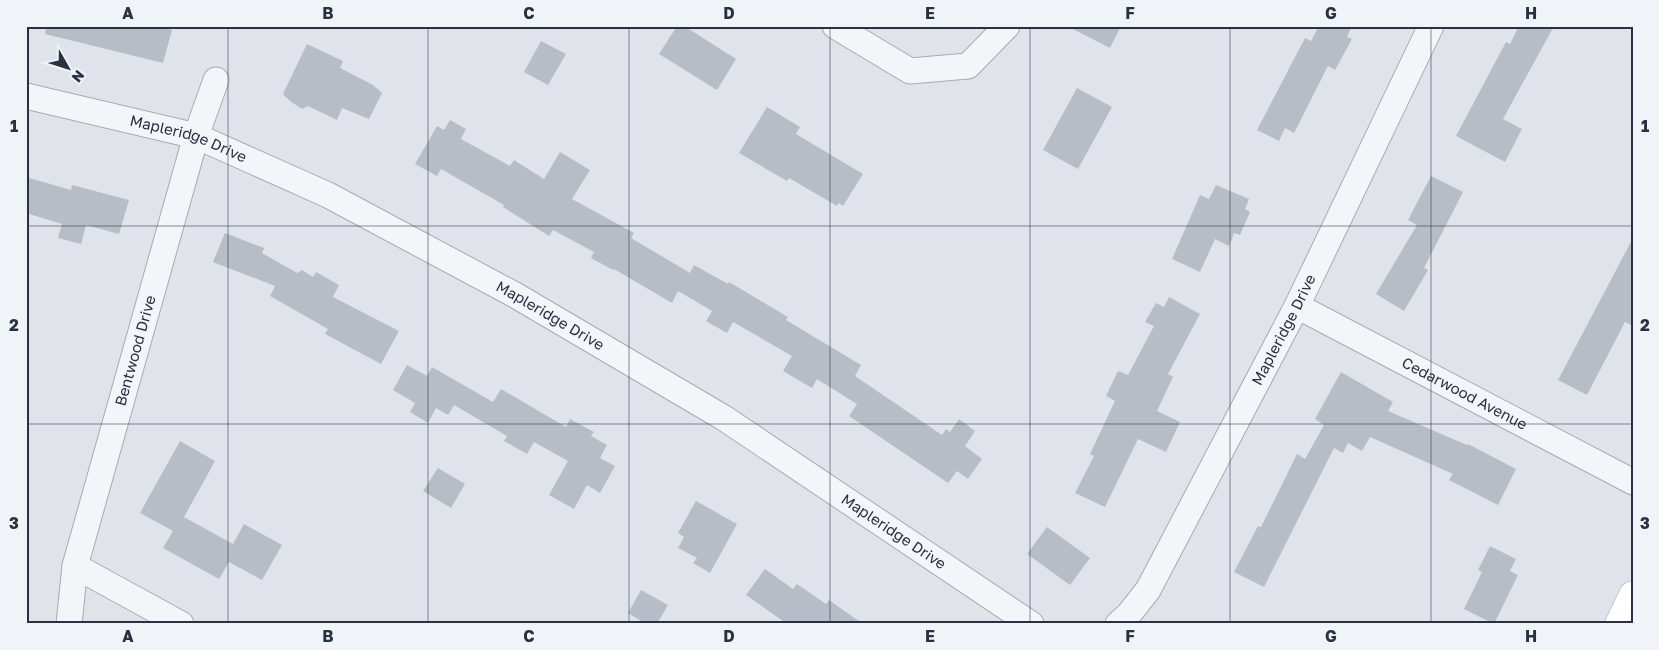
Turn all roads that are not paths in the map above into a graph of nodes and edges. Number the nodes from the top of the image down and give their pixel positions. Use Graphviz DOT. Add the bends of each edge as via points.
graph roads {
  1 [pos="835,26"];
  2 [pos="1007,26"];
  3 [pos="1431,26"];
  4 [pos="216,80"];
  5 [pos="26,96"];
  6 [pos="196,136"];
  7 [pos="1297,306"];
  8 [pos="1633,482"];
  9 [pos="75,566"];
  10 [pos="1633,595"];
  11 [pos="69,624"];
  12 [pos="181,624"];
  13 [pos="1031,624"];
  14 [pos="1118,624"];
  15 [pos="1619,624"];
  1 -- 2 [label="street" via="910,72 968,66"];
  3 -- 7 [label="street, Mapleridge Drive"];
  4 -- 6 [label="street, Bentwood Drive"];
  5 -- 6 [label="street, Mapleridge Drive"];
  6 -- 9 [label="street, Bentwood Drive"];
  6 -- 13 [label="street, Mapleridge Drive" via="328,195 515,295 724,418"];
  7 -- 8 [label="street, Cedarwood Avenue"];
  7 -- 14 [label="street, Mapleridge Drive" via="1148,590"];
  9 -- 11 [label="street, Bentwood Drive"];
  9 -- 12 [label="street"];
  10 -- 15 [label="main road"];
}
